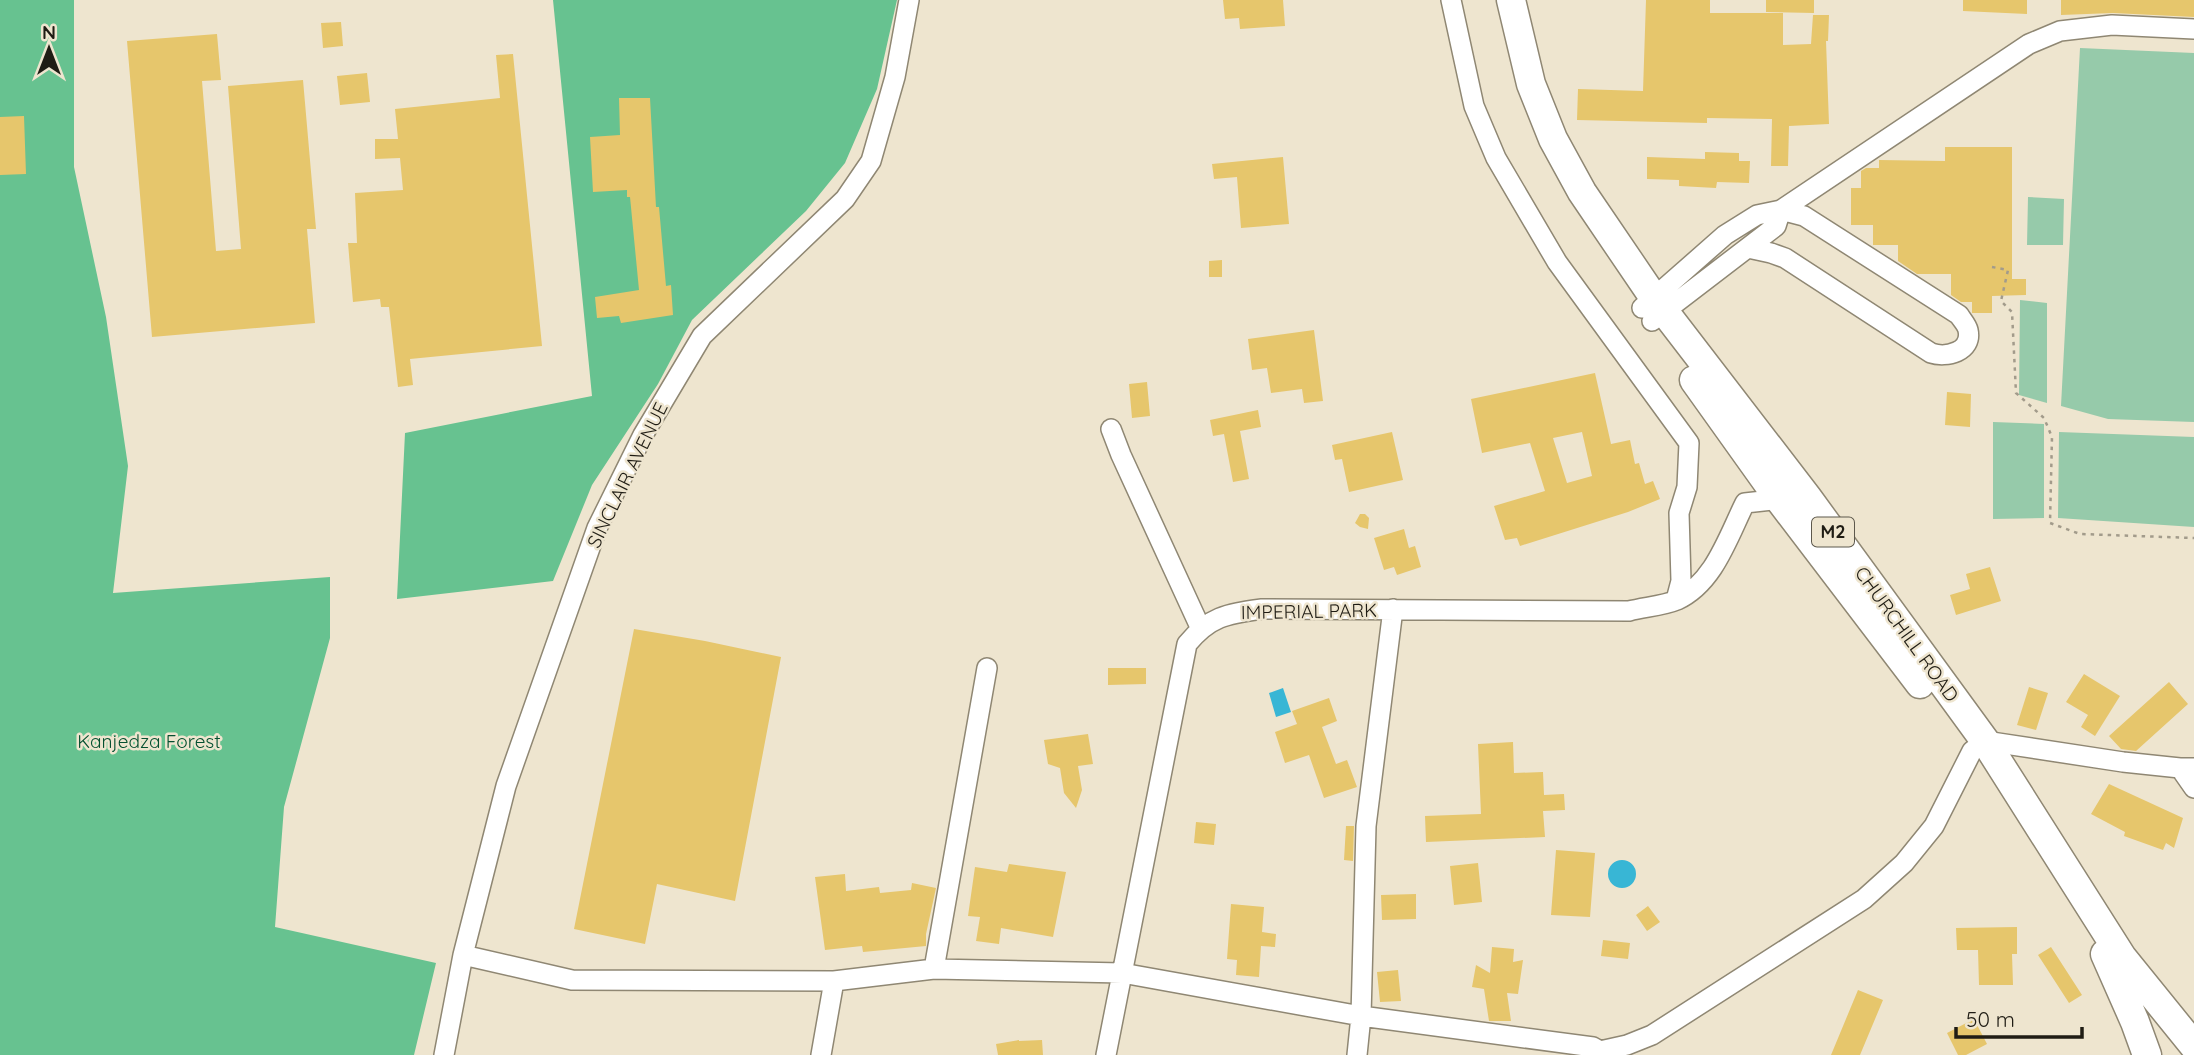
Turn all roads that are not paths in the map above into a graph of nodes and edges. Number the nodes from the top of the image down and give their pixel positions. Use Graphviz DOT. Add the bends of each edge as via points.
graph roads {
  1 [pos="909,0"];
  2 [pos="1451,0"];
  3 [pos="1498,0"];
  4 [pos="1511,0"];
  5 [pos="2194,29"];
  6 [pos="1782,211"];
  7 [pos="1725,235"];
  8 [pos="1743,251"];
  9 [pos="1653,310"];
  10 [pos="1111,429"];
  11 [pos="1793,498"];
  12 [pos="1676,600"];
  13 [pos="1393,610"];
  14 [pos="1200,628"];
  15 [pos="987,668"];
  16 [pos="1979,746"];
  17 [pos="2187,768"];
  18 [pos="2194,788"];
  19 [pos="463,955"];
  20 [pos="934,969"];
  21 [pos="1122,973"];
  22 [pos="834,981"];
  23 [pos="1361,1016"];
  24 [pos="2194,1048"];
  25 [pos="1601,1053"];
  26 [pos="444,1055"];
  27 [pos="821,1055"];
  28 [pos="1106,1055"];
  29 [pos="1357,1055"];
  30 [pos="2147,1055"];
  31 [pos="2158,1055"];
  1 -- 19 [label="street, SINCLAIR AVENUE" via="895,77 871,160 845,198 702,336 643,435 597,528 506,786"];
  2 -- 12 [label="street" via="1474,106 1496,158 1557,262 1689,443 1687,487 1679,513 1681,581"];
  3 -- 9 [label="highway, CHURCHILL ROAD / M2" via="1518,87 1539,145 1568,199"];
  4 -- 9 [label="highway, CHURCHILL ROAD / M2" via="1531,84 1553,139"];
  5 -- 6 [label="street" via="2112,25 2060,32 2029,44"];
  6 -- 7 [label="street" via="1757,215"];
  6 -- 8 [label="street" via="1776,226"];
  6 -- 8 [label="street" via="1804,216 1959,315 1968,328 1966,343 1951,355 1931,353 1785,258"];
  7 -- 8 [label="street"];
  7 -- 9 [label="street"];
  8 -- 9 [label="street"];
  9 -- 11 [label="highway, CHURCHILL ROAD / M2"];
  10 -- 14 [label="street"];
  11 -- 12 [label="street, IMPERIAL PARK" via="1745,503 1714,565"];
  11 -- 16 [label="highway, CHURCHILL ROAD / M2"];
  12 -- 13 [label="street, IMPERIAL PARK" via="1629,611"];
  13 -- 14 [label="street, IMPERIAL PARK" via="1262,610 1233,613"];
  13 -- 23 [label="street" via="1366,826"];
  14 -- 21 [label="street" via="1187,644"];
  15 -- 20 [label="street"];
  16 -- 17 [label="street"];
  16 -- 24 [label="highway, CHURCHILL ROAD / M2" via="2122,957"];
  16 -- 25 [label="street" via="1934,826 1904,863 1864,899 1675,1022"];
  16 -- 30 [label="highway, CHURCHILL ROAD / M2" via="2109,962"];
  17 -- 18 [label="street"];
  19 -- 22 [label="street" via="572,980"];
  19 -- 26 [label="street, SINCLAIR AVENUE"];
  20 -- 21 [label="street"];
  20 -- 22 [label="street"];
  21 -- 23 [label="street"];
  21 -- 28 [label="street"];
  22 -- 27 [label="street"];
  23 -- 25 [label="street" via="1593,1047"];
  23 -- 29 [label="street"];
  24 -- 31 [label="highway, M2" via="2177,1045"];
}
